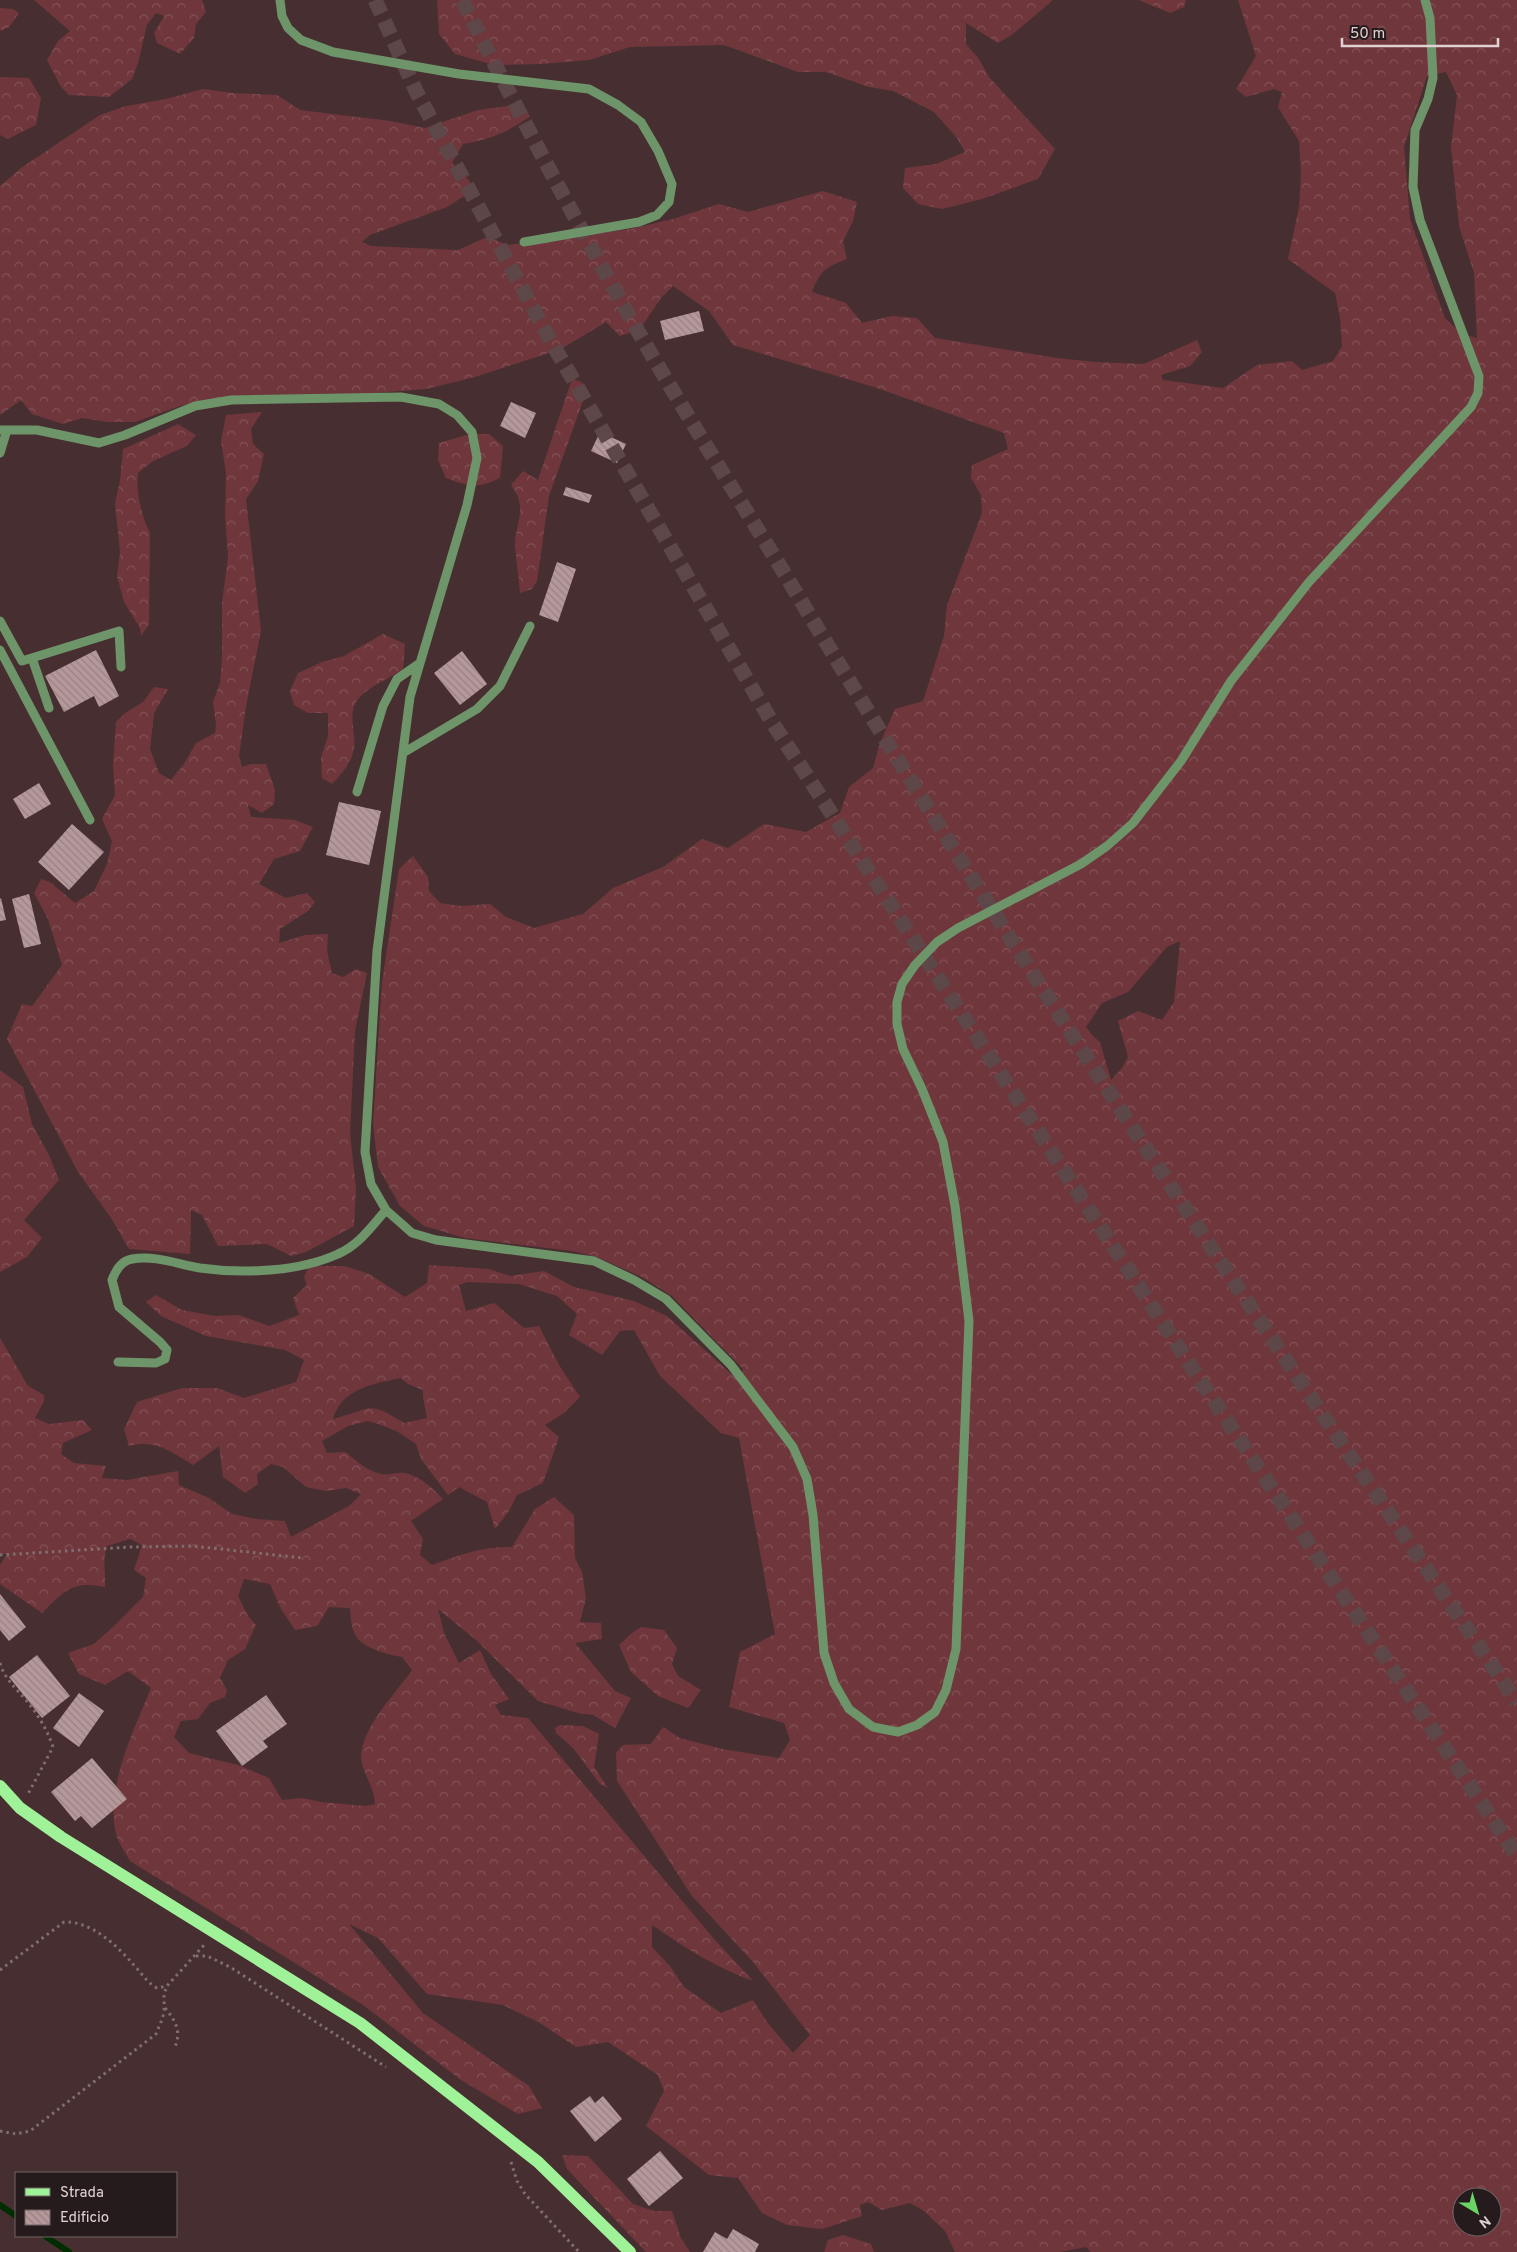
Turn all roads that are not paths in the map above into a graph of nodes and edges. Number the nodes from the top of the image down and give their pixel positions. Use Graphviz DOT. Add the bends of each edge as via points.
graph roads {
  1 [pos="280,0"];
  2 [pos="1425,0"];
  3 [pos="524,242"];
  4 [pos="4,430"];
  5 [pos="0,454"];
  6 [pos="0,621"];
  7 [pos="530,626"];
  8 [pos="0,650"];
  9 [pos="32,658"];
  10 [pos="420,663"];
  11 [pos="121,668"];
  12 [pos="49,708"];
  13 [pos="403,753"];
  14 [pos="357,792"];
  15 [pos="90,820"];
  16 [pos="386,1210"];
  17 [pos="118,1362"];
  18 [pos="0,1786"];
  19 [pos="630,2252"];
  1 -- 3 [label="street" via="288,28 301,40 333,52 459,74 589,90 641,122 672,184 669,202 657,215 639,222"];
  2 -- 16 [label="street" via="1430,18 1433,78 1415,130 1414,187 1420,220 1479,376 1478,393 1471,407 1309,582 1231,681 1181,761 1133,823 1081,864 936,942 902,984 896,1002 903,1049 943,1142 955,1206 968,1321 956,1649 946,1690 935,1712 917,1725 898,1732 873,1727 849,1709 834,1683 824,1653 813,1515 807,1479 793,1447 730,1365 666,1299 594,1262 436,1240 412,1233"];
  4 -- 5 [label="street"];
  4 -- 10 [label="street" via="37,430 99,443 125,436 195,406 230,400 401,397 439,404 457,415 472,432 477,458"];
  6 -- 9 [label="street" via="22,661"];
  7 -- 13 [label="street" via="494,692 477,708"];
  8 -- 15 [label="street"];
  9 -- 11 [label="street" via="119,631"];
  9 -- 12 [label="street"];
  10 -- 13 [label="street" via="410,697"];
  10 -- 14 [label="street" via="397,679 383,706"];
  13 -- 16 [label="street" via="377,951 365,1152 371,1184"];
  16 -- 17 [label="street" via="355,1244 338,1254 293,1267 247,1272 155,1259 123,1262 112,1280 119,1306 167,1350 165,1359 156,1363"];
  18 -- 19 [label="main road" via="20,1808 61,1838 360,2023 538,2162"];
}
